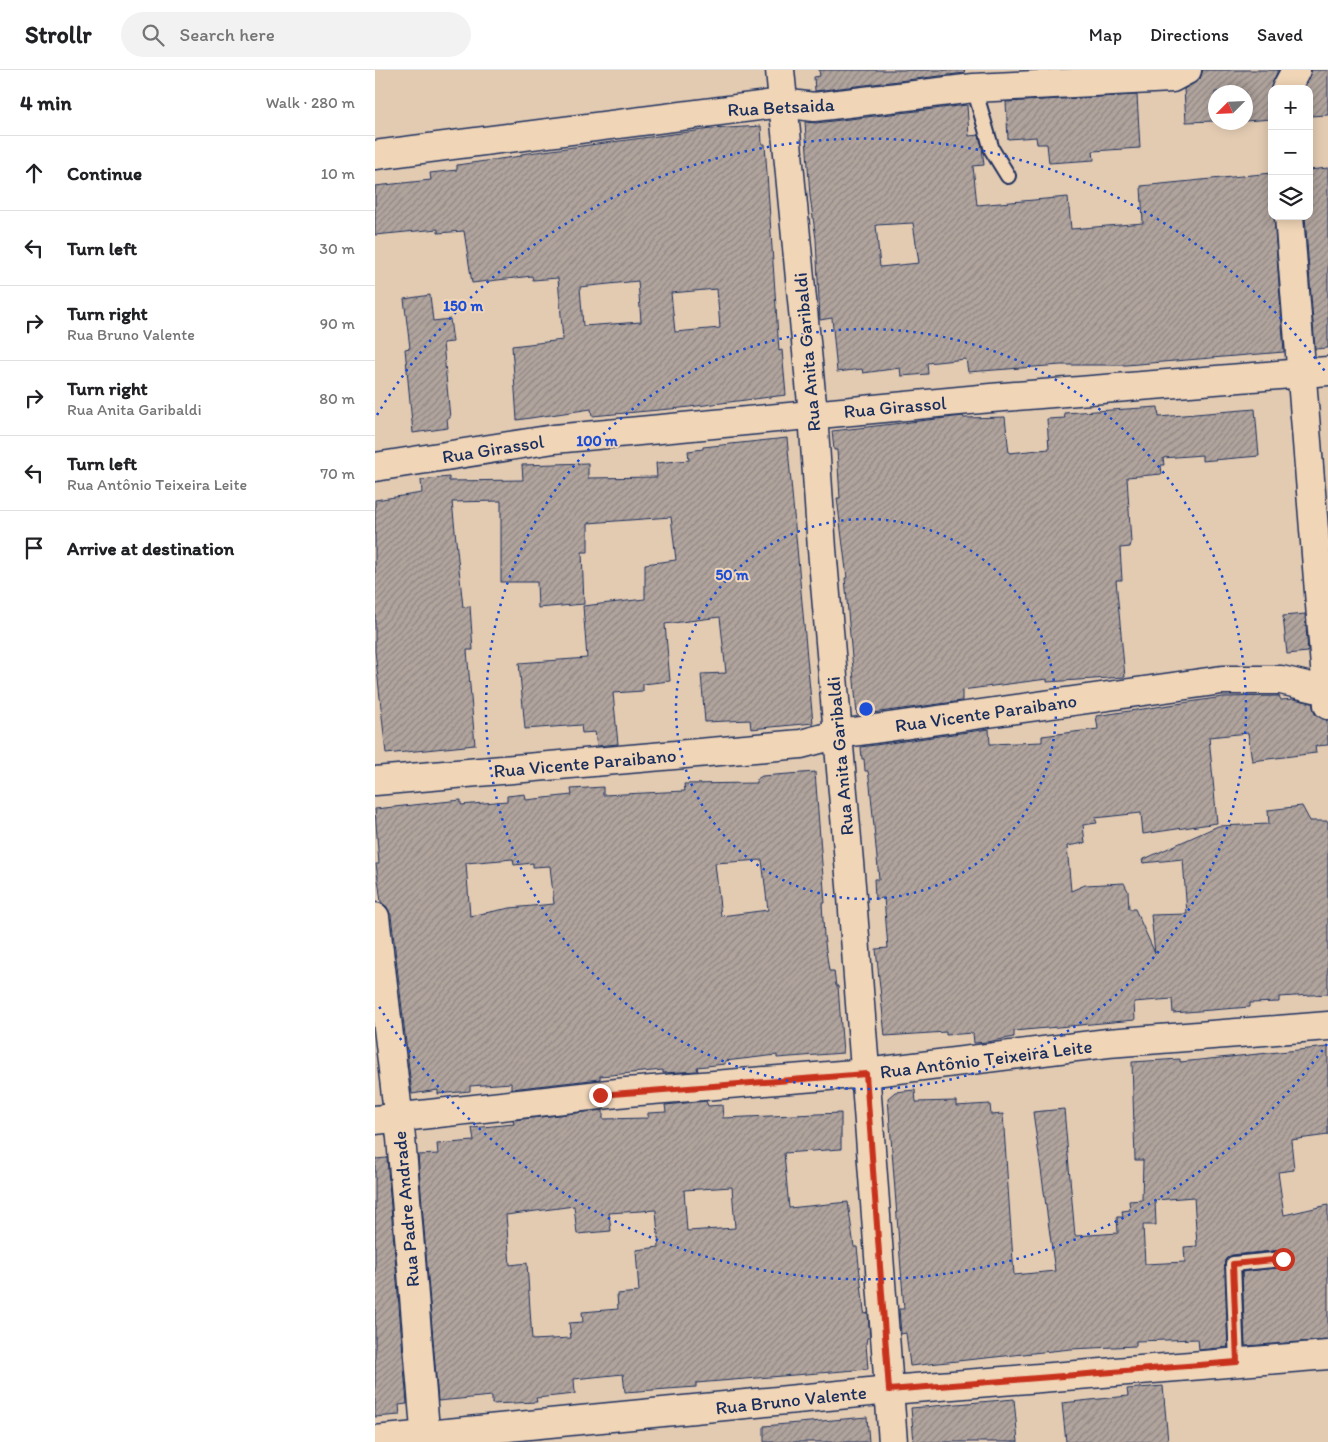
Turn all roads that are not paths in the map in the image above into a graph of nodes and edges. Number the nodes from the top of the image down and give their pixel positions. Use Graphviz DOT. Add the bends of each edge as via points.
graph roads {
  1 [pos="780,70"];
  2 [pos="1187,70"];
  3 [pos="1295,70"];
  4 [pos="1063,77"];
  5 [pos="1288,85"];
  6 [pos="974,88"];
  7 [pos="783,103"];
  8 [pos="375,155"];
  9 [pos="1007,176"];
  10 [pos="1290,220"];
  11 [pos="1315,372"];
  12 [pos="813,414"];
  13 [pos="375,467"];
  14 [pos="1327,695"];
  15 [pos="839,734"];
  16 [pos="375,781"];
  17 [pos="375,917"];
  18 [pos="1328,1026"];
  19 [pos="866,1074"];
  20 [pos="386,1119"];
  21 [pos="1283,1259"];
  22 [pos="1328,1355"];
  23 [pos="1237,1362"];
  24 [pos="889,1390"];
  25 [pos="426,1439"];
  26 [pos="375,1440"];
  27 [pos="893,1442"];
  1 -- 7 [label="street, Rua Anita Garibaldi"];
  2 -- 4 [label="street, Rua Betsaida" via="1172,78"];
  3 -- 5 [label="street"];
  4 -- 6 [label="street, Rua Betsaida"];
  6 -- 7 [label="street, Rua Betsaida" via="814,106"];
  6 -- 9 [label="lane" via="992,150"];
  7 -- 8 [label="street, Rua Betsaida"];
  7 -- 12 [label="street, Rua Anita Garibaldi"];
  10 -- 11 [label="street"];
  11 -- 12 [label="street, Rua Girassol"];
  11 -- 14 [label="street"];
  12 -- 13 [label="street, Rua Girassol" via="554,439"];
  12 -- 15 [label="street, Rua Anita Garibaldi"];
  14 -- 15 [label="street, Rua Vicente Paraibano" via="1281,680 1222,680"];
  15 -- 16 [label="street, Rua Vicente Paraibano" via="801,744"];
  15 -- 19 [label="street, Rua Anita Garibaldi"];
  17 -- 20 [label="street, Rua Padre Andrade"];
  18 -- 19 [label="street, Rua Antônio Teixeira Leite" via="1108,1043"];
  19 -- 20 [label="street, Rua Antônio Teixeira Leite" via="627,1092"];
  19 -- 24 [label="street, Rua Anita Garibaldi"];
  20 -- 25 [label="street, Rua Padre Andrade"];
  21 -- 23 [label="lane" via="1233,1264"];
  22 -- 23 [label="street, Rua Bruno Valente"];
  23 -- 24 [label="street, Rua Bruno Valente"];
  24 -- 25 [label="street, Rua Bruno Valente"];
  24 -- 27 [label="street, Rua Anita Garibaldi"];
  25 -- 26 [label="street, Rua Bruno Valente"];
}
